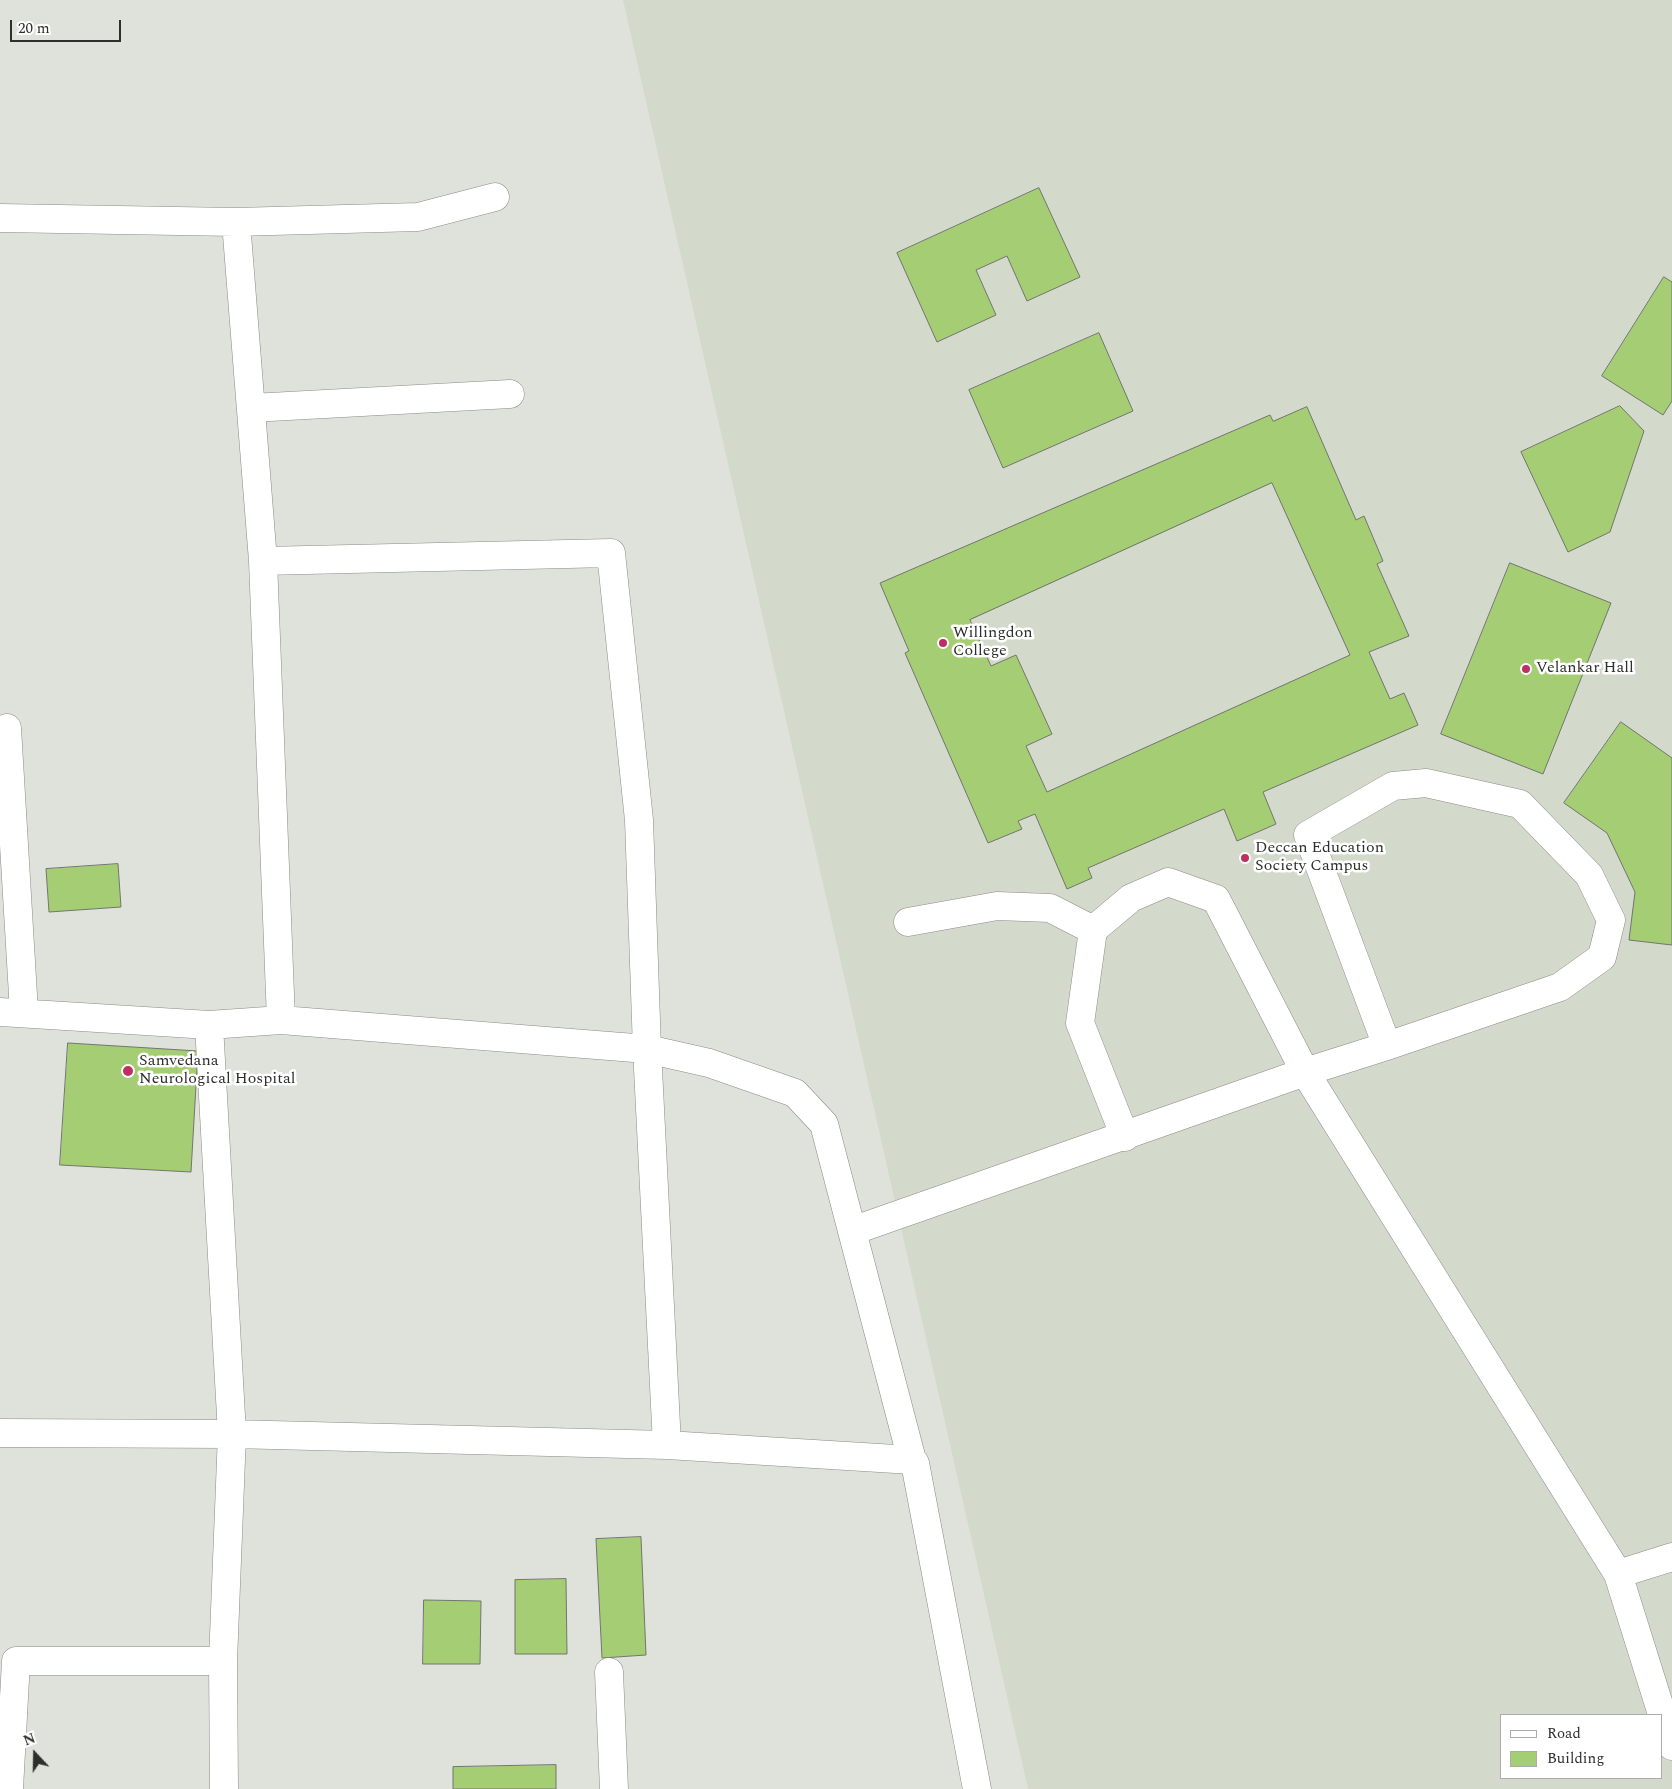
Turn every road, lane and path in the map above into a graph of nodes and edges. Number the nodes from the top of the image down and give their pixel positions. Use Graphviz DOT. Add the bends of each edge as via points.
graph roads {
  1 [pos="495,197"];
  2 [pos="0,218"];
  3 [pos="236,222"];
  4 [pos="510,394"];
  5 [pos="251,408"];
  6 [pos="263,561"];
  7 [pos="7,728"];
  8 [pos="908,922"];
  9 [pos="1093,930"];
  10 [pos="12,1012"];
  11 [pos="281,1020"];
  12 [pos="209,1025"];
  13 [pos="1387,1046"];
  14 [pos="647,1049"];
  15 [pos="1305,1072"];
  16 [pos="1125,1137"];
  17 [pos="852,1231"];
  18 [pos="0,1433"];
  19 [pos="232,1434"];
  20 [pos="667,1445"];
  21 [pos="912,1460"];
  22 [pos="1672,1557"];
  23 [pos="1618,1574"];
  24 [pos="223,1661"];
  25 [pos="609,1672"];
  26 [pos="1662,1714"];
  27 [pos="1662,1714"];
  28 [pos="1672,1746"];
  29 [pos="9,1789"];
  30 [pos="224,1789"];
  31 [pos="614,1789"];
  32 [pos="977,1789"];
  1 -- 3 [label="street" via="418,216"];
  2 -- 3 [label="street"];
  3 -- 5 [label="street"];
  4 -- 5 [label="street"];
  5 -- 6 [label="street"];
  6 -- 11 [label="street"];
  6 -- 14 [label="street" via="610,553 639,820"];
  7 -- 10 [label="street"];
  8 -- 9 [label="street" via="997,906 1050,908"];
  9 -- 15 [label="street" via="1131,898 1168,882 1216,899"];
  9 -- 16 [label="street" via="1080,1023"];
  10 -- 12 [label="street"];
  11 -- 12 [label="street"];
  11 -- 14 [label="street"];
  12 -- 19 [label="street"];
  13 -- 13 [label="street" via="1560,986 1602,957 1610,920 1589,875 1520,804 1426,783 1393,786 1308,835"];
  13 -- 15 [label="street"];
  14 -- 17 [label="street" via="709,1063 795,1093 824,1124"];
  14 -- 20 [label="street"];
  15 -- 16 [label="street"];
  15 -- 23 [label="street"];
  16 -- 17 [label="street"];
  17 -- 21 [label="street"];
  18 -- 19 [label="street"];
  19 -- 20 [label="street"];
  19 -- 24 [label="street"];
  20 -- 21 [label="street"];
  21 -- 32 [label="street"];
  22 -- 23 [label="street"];
  23 -- 26 [label="street"];
  24 -- 29 [label="street" via="16,1660"];
  24 -- 30 [label="street"];
  25 -- 31 [label="street"];
  27 -- 28 [label="street"];
}
